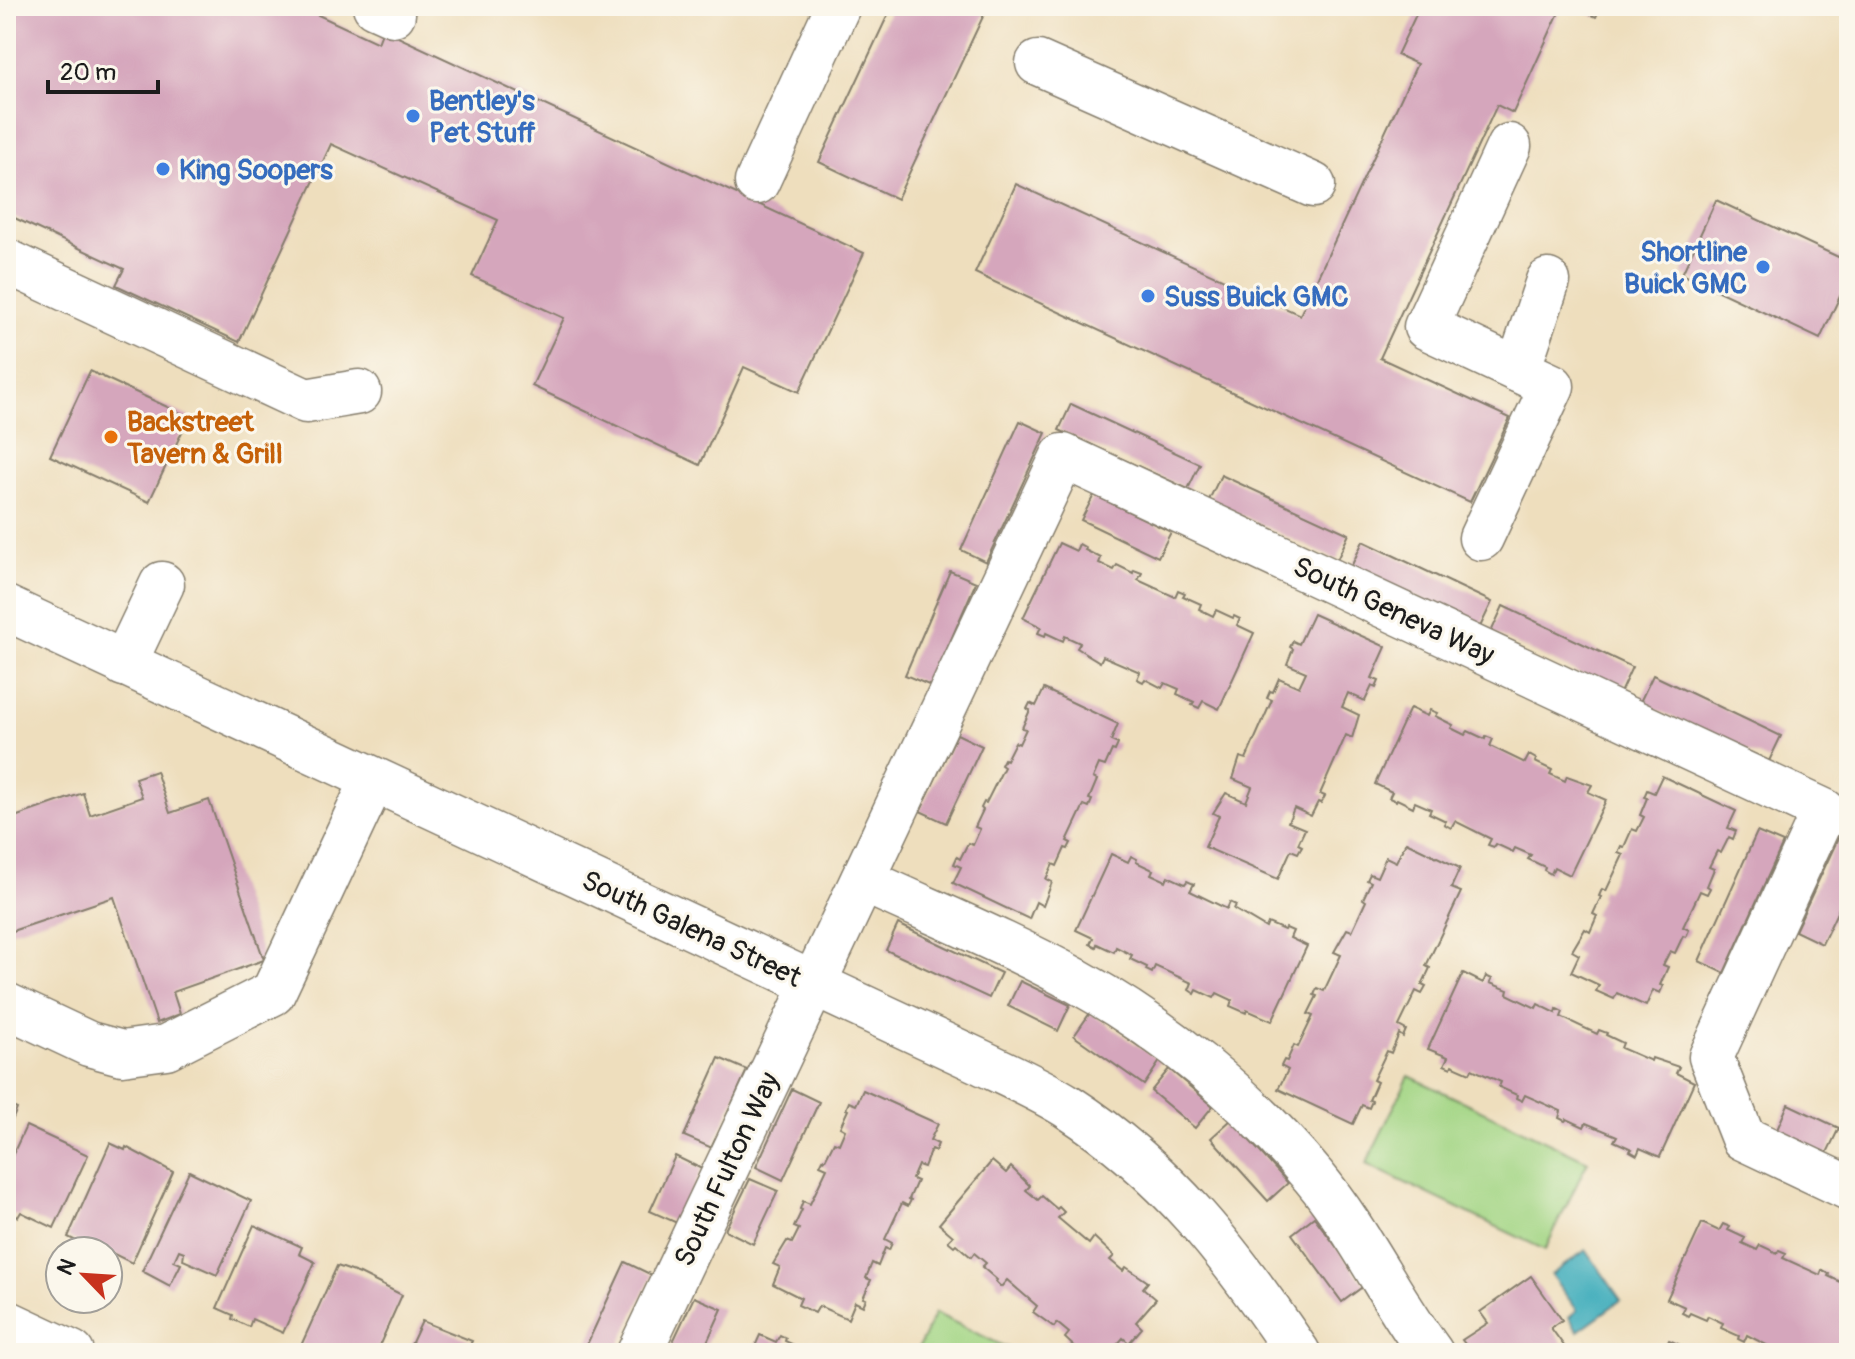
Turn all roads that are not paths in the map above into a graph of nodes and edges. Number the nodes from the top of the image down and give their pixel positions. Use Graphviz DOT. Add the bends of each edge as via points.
graph roads {
  1 [pos="838,6"];
  2 [pos="1038,63"];
  3 [pos="1509,146"];
  4 [pos="757,182"];
  5 [pos="1313,185"];
  6 [pos="6,261"];
  7 [pos="1548,281"];
  8 [pos="1518,370"];
  9 [pos="359,392"];
  10 [pos="1481,538"];
  11 [pos="162,584"];
  12 [pos="6,608"];
  13 [pos="124,664"];
  14 [pos="373,780"];
  15 [pos="863,880"];
  16 [pos="813,984"];
  17 [pos="6,1005"];
  18 [pos="1849,1188"];
  19 [pos="6,1322"];
  20 [pos="1421,1349"];
  21 [pos="72,1353"];
  22 [pos="639,1353"];
  23 [pos="1298,1353"];
  1 -- 4 [label="street"];
  2 -- 5 [label="street"];
  3 -- 8 [label="street" via="1426,327"];
  6 -- 9 [label="street" via="306,401"];
  7 -- 8 [label="street"];
  8 -- 10 [label="street" via="1552,386"];
  11 -- 13 [label="street"];
  12 -- 13 [label="street, South Galena Street"];
  13 -- 14 [label="street, South Galena Street"];
  14 -- 16 [label="street, South Galena Street"];
  14 -- 17 [label="street" via="273,993 166,1047 122,1053 89,1044"];
  15 -- 16 [label="street, South Geneva Way"];
  15 -- 18 [label="street, South Geneva Way" via="1063,456 1824,811 1711,1057 1743,1138"];
  15 -- 20 [label="street" via="1062,973 1188,1054 1256,1115 1339,1209"];
  16 -- 22 [label="street, South Fulton Way"];
  16 -- 23 [label="street, South Galena Street" via="1022,1082 1120,1144 1207,1228"];
  19 -- 21 [label="street"];
}
